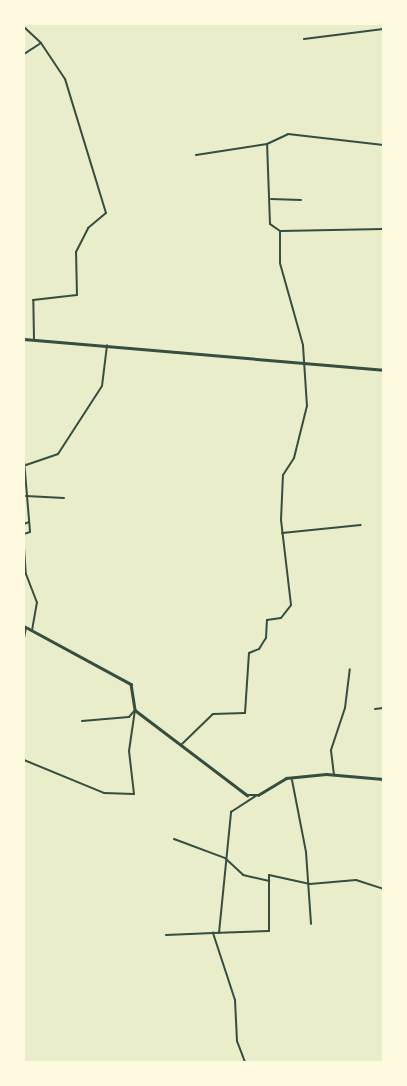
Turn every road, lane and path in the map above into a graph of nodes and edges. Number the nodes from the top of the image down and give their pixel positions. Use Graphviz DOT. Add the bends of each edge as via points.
graph roads {
  1 [pos="24,27"];
  2 [pos="383,29"];
  3 [pos="304,40"];
  4 [pos="41,43"];
  5 [pos="24,54"];
  6 [pos="267,144"];
  7 [pos="383,145"];
  8 [pos="196,155"];
  9 [pos="271,199"];
  10 [pos="301,200"];
  11 [pos="383,228"];
  12 [pos="280,231"];
  13 [pos="24,339"];
  14 [pos="34,340"];
  15 [pos="107,345"];
  16 [pos="304,364"];
  17 [pos="383,370"];
  18 [pos="24,460"];
  19 [pos="26,465"];
  20 [pos="26,496"];
  21 [pos="64,498"];
  22 [pos="29,522"];
  23 [pos="24,524"];
  24 [pos="361,525"];
  25 [pos="282,533"];
  26 [pos="24,534"];
  27 [pos="24,548"];
  28 [pos="25,627"];
  29 [pos="31,631"];
  30 [pos="24,638"];
  31 [pos="350,669"];
  32 [pos="24,674"];
  33 [pos="24,680"];
  34 [pos="383,708"];
  35 [pos="375,709"];
  36 [pos="134,710"];
  37 [pos="82,721"];
  38 [pos="182,744"];
  39 [pos="24,760"];
  40 [pos="334,775"];
  41 [pos="292,780"];
  42 [pos="383,780"];
  43 [pos="258,795"];
  44 [pos="174,839"];
  45 [pos="225,858"];
  46 [pos="269,880"];
  47 [pos="310,884"];
  48 [pos="383,889"];
  49 [pos="311,924"];
  50 [pos="213,933"];
  51 [pos="219,933"];
  52 [pos="166,935"];
  53 [pos="245,1062"];
  1 -- 4 [label="street"];
  2 -- 3 [label="street"];
  4 -- 5 [label="street"];
  4 -- 14 [label="street" via="65,79 106,213 88,228 76,252 76,295 33,300"];
  6 -- 7 [label="street" via="288,134"];
  6 -- 8 [label="street"];
  6 -- 9 [label="street"];
  9 -- 10 [label="street"];
  9 -- 12 [label="street" via="270,224"];
  11 -- 12 [label="street"];
  12 -- 16 [label="street" via="280,263 294,304"];
  13 -- 14 [label="street"];
  14 -- 15 [label="street"];
  15 -- 16 [label="street"];
  15 -- 19 [label="street" via="102,386 58,454"];
  16 -- 17 [label="street"];
  16 -- 25 [label="street" via="307,406 294,458 283,475"];
  18 -- 19 [label="street"];
  19 -- 20 [label="street"];
  20 -- 21 [label="street"];
  20 -- 22 [label="street"];
  22 -- 23 [label="street"];
  22 -- 26 [label="street" via="30,532"];
  24 -- 25 [label="street"];
  25 -- 38 [label="street" via="291,605 281,618 268,620 266,638 259,649 249,653 245,713 213,714"];
  27 -- 29 [label="street" via="26,574 37,602"];
  28 -- 29 [label="street"];
  28 -- 30 [label="street"];
  29 -- 36 [label="street" via="131,684"];
  31 -- 40 [label="street" via="345,708 331,750"];
  32 -- 33 [label="street"];
  34 -- 35 [label="street"];
  36 -- 37 [label="street" via="129,717"];
  36 -- 38 [label="street"];
  36 -- 39 [label="street" via="129,751 134,794 104,793"];
  38 -- 43 [label="street" via="237,789"];
  40 -- 41 [label="street"];
  40 -- 42 [label="street"];
  41 -- 43 [label="street" via="286,778"];
  41 -- 47 [label="street"];
  43 -- 45 [label="street" via="231,812"];
  44 -- 45 [label="street"];
  45 -- 46 [label="street" via="243,875"];
  45 -- 51 [label="street"];
  46 -- 47 [label="street" via="269,875"];
  46 -- 51 [label="street" via="269,931"];
  47 -- 48 [label="street" via="356,880"];
  47 -- 49 [label="street"];
  50 -- 51 [label="street"];
  50 -- 52 [label="street"];
  50 -- 53 [label="street" via="235,1000 237,1041"];
}
